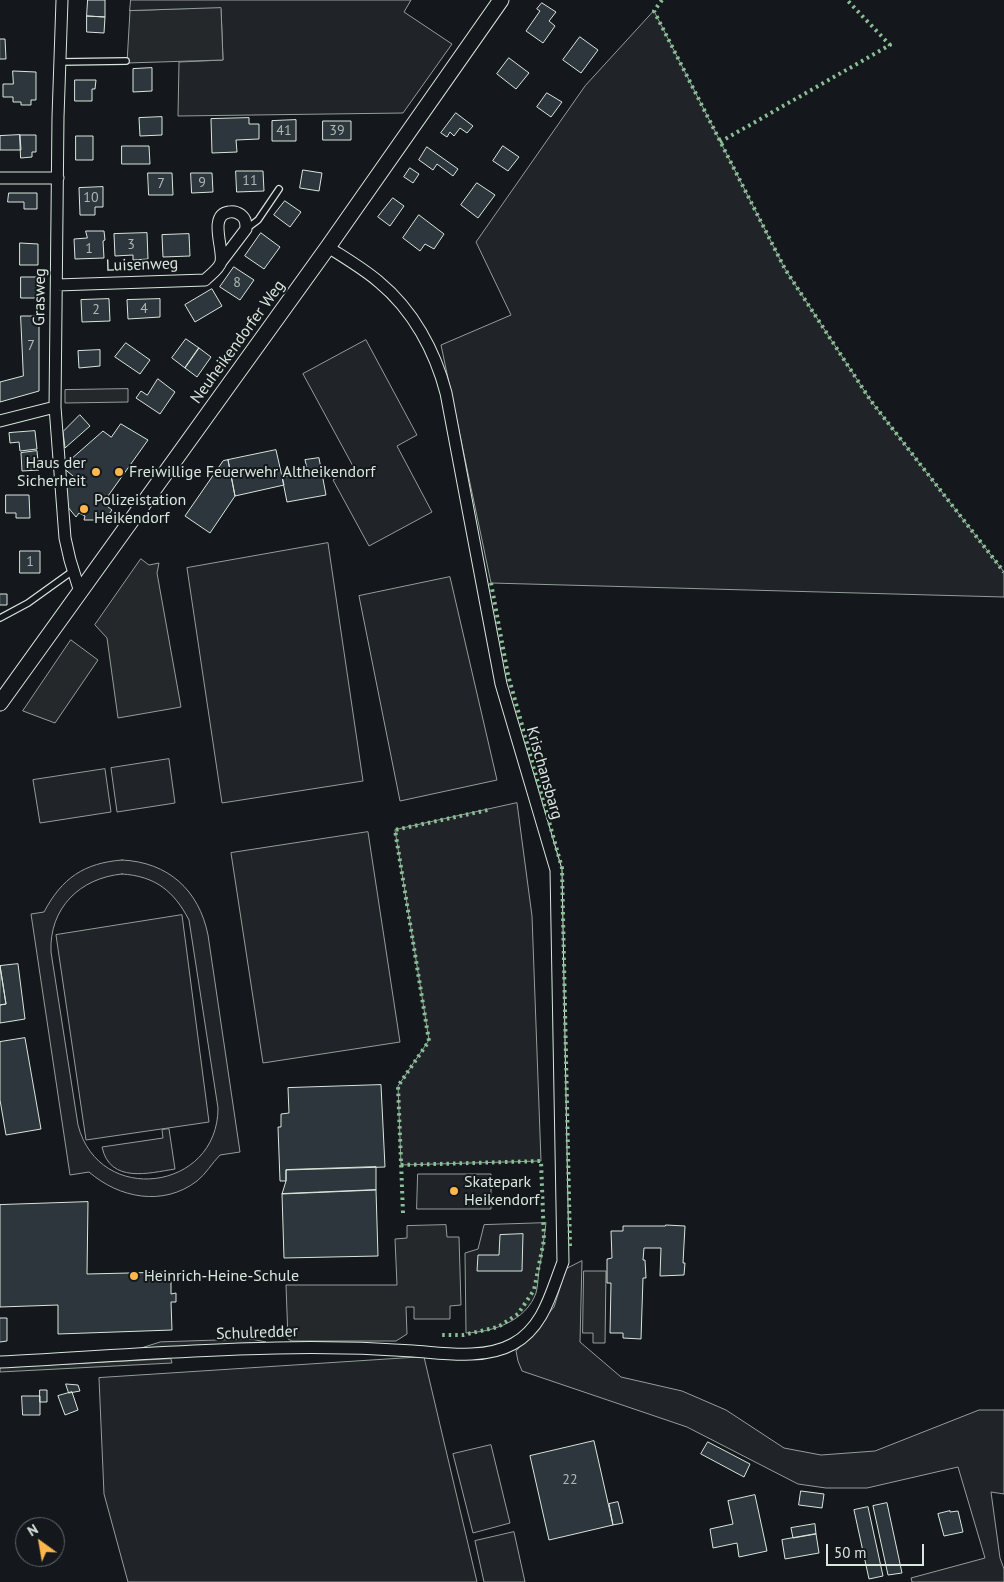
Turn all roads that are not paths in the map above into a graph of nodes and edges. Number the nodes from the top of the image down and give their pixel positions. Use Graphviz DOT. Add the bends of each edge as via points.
graph roads {
  1 [pos="62,0"];
  2 [pos="501,0"];
  3 [pos="126,61"];
  4 [pos="60,62"];
  5 [pos="0,178"];
  6 [pos="58,178"];
  7 [pos="280,189"];
  8 [pos="246,229"];
  9 [pos="328,247"];
  10 [pos="221,262"];
  11 [pos="57,284"];
  12 [pos="55,407"];
  13 [pos="0,421"];
  14 [pos="74,570"];
  15 [pos="80,592"];
  16 [pos="0,618"];
  17 [pos="2,697"];
  18 [pos="513,1344"];
  19 [pos="0,1362"];
  1 -- 4 [label="street, Grasweg"];
  2 -- 9 [label="street, Neuheikendorfer Weg"];
  3 -- 4 [label="lane"];
  4 -- 6 [label="street, Grasweg"];
  5 -- 6 [label="street"];
  6 -- 11 [label="street, Grasweg"];
  7 -- 8 [label="lane" via="258,220"];
  8 -- 10 [label="street, Luisenweg"];
  8 -- 10 [label="street" via="246,220 241,215 226,212 220,217"];
  9 -- 15 [label="street, Neuheikendorfer Weg"];
  9 -- 18 [label="street, Krischansbarg" via="379,282 402,305 440,369 501,684 556,870 563,1262 547,1307 530,1330"];
  10 -- 11 [label="street, Luisenweg" via="205,280"];
  11 -- 12 [label="street, Grasweg"];
  12 -- 13 [label="street"];
  12 -- 14 [label="street, Grasweg" via="66,538"];
  14 -- 15 [label="street, Grasweg"];
  14 -- 16 [label="lane" via="28,603"];
  15 -- 17 [label="street, Neuheikendorfer Weg"];
  18 -- 19 [label="street, Schulredder" via="491,1352 458,1355 308,1348"];
}
